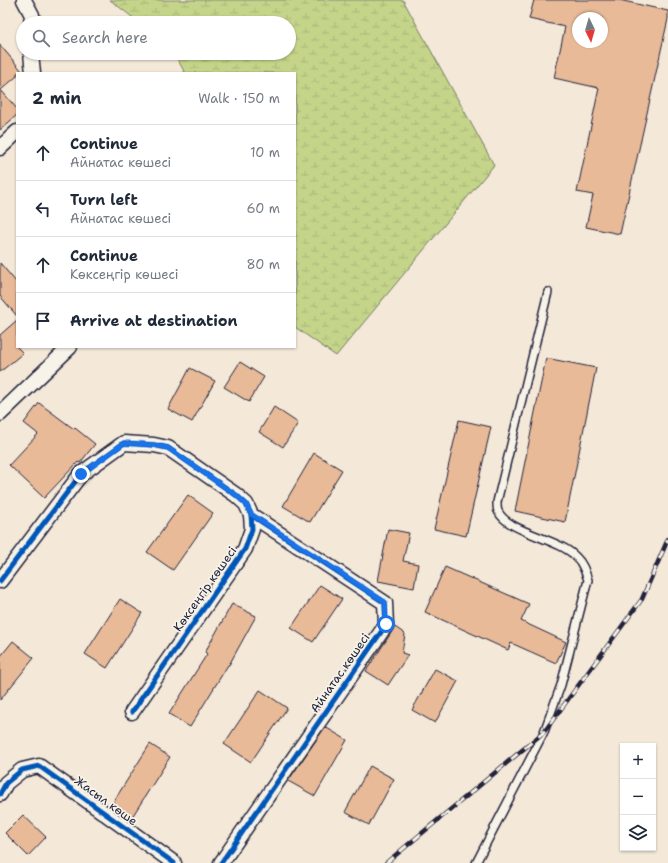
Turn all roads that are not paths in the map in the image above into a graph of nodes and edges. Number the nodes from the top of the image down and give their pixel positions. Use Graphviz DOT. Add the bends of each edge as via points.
graph roads {
  1 [pos="24,0"];
  2 [pos="32,16"];
  3 [pos="32,60"];
  4 [pos="33,72"];
  5 [pos="16,133"];
  6 [pos="0,148"];
  7 [pos="548,292"];
  8 [pos="69,348"];
  9 [pos="0,414"];
  10 [pos="251,514"];
  11 [pos="0,581"];
  12 [pos="132,712"];
  13 [pos="0,794"];
  14 [pos="174,863"];
  15 [pos="221,863"];
  16 [pos="476,863"];
  1 -- 2 [label="street"];
  3 -- 4 [label="street"];
  5 -- 6 [label="street"];
  7 -- 16 [label="lane" via="497,502 498,511 505,520 515,526 562,546 576,556 584,566 588,580 561,685 544,732"];
  8 -- 9 [label="street"];
  10 -- 11 [label="street" via="246,504 236,495 168,448 124,443 81,474"];
  10 -- 12 [label="street, Көксеңгір көшесі" via="252,529 245,549"];
  10 -- 15 [label="street, Айнатас көшесі" via="385,602 386,624"];
  13 -- 14 [label="street, Жасыл көше" via="6,783 22,770 38,766"];
}
